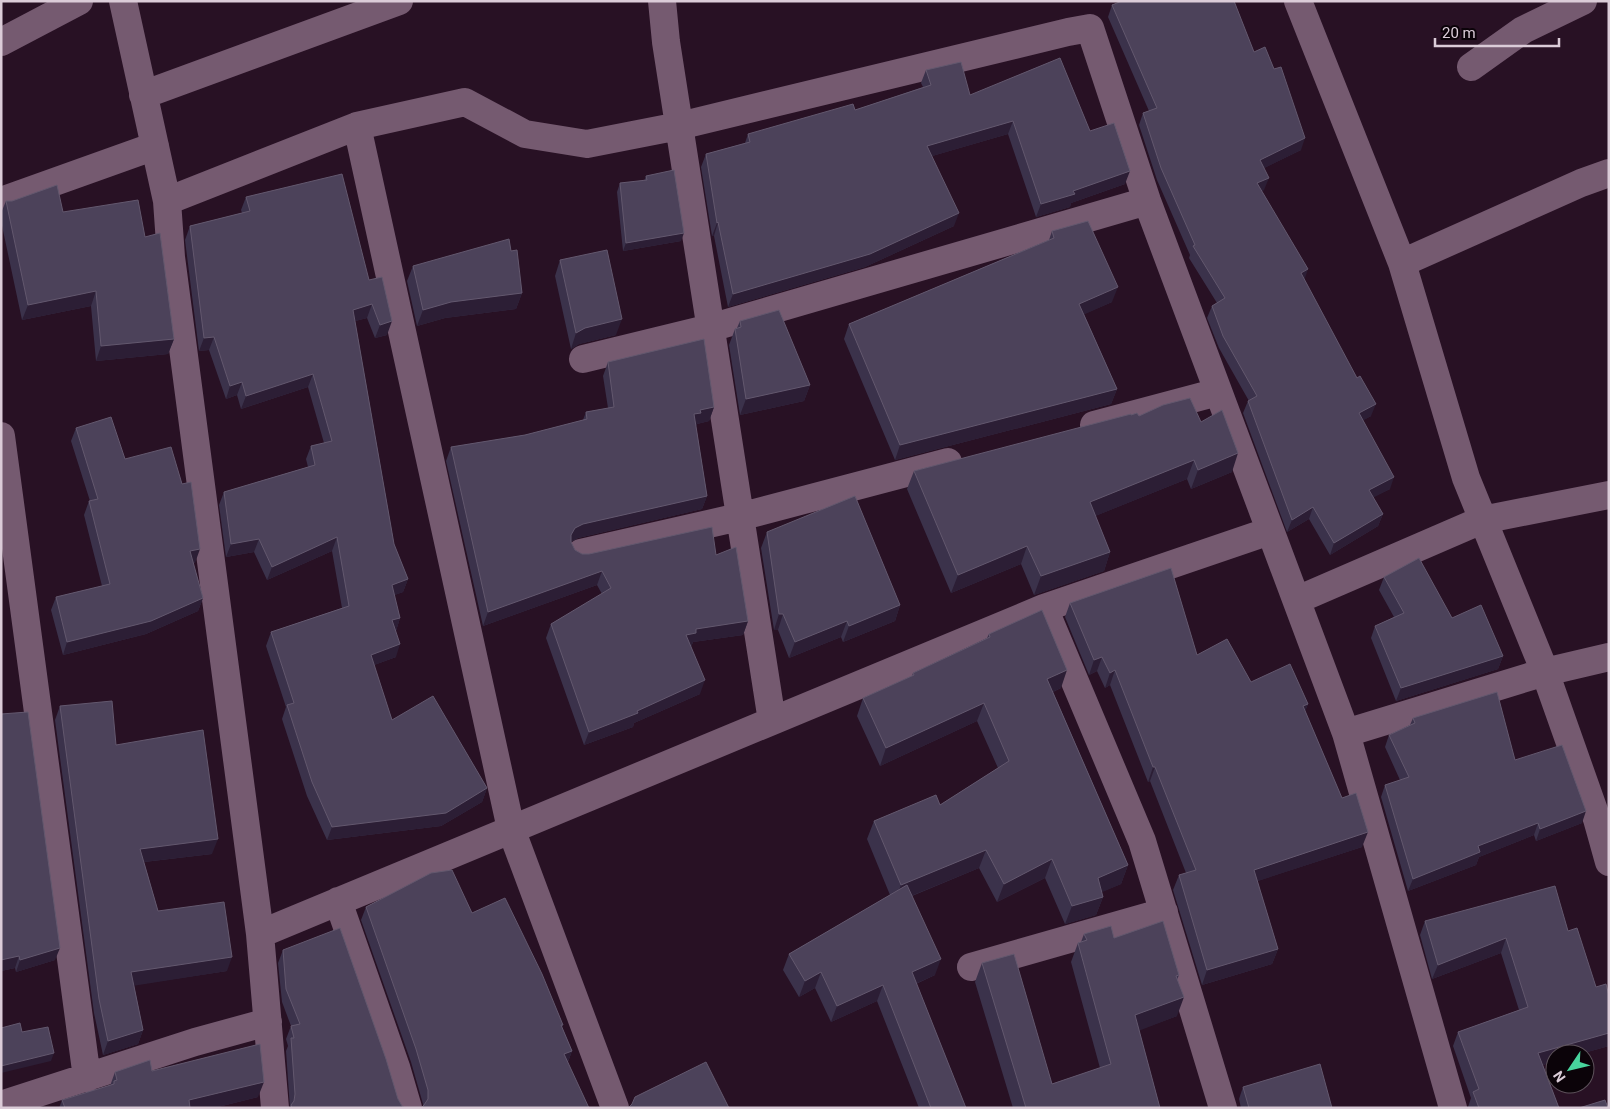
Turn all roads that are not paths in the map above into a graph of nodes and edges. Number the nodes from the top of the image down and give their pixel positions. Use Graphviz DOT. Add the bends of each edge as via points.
graph roads {
  1 [pos="79,1"];
  2 [pos="124,1"];
  3 [pos="399,1"];
  4 [pos="662,1"];
  5 [pos="1583,1"];
  6 [pos="1299,4"];
  7 [pos="1,42"];
  8 [pos="1471,67"];
  9 [pos="144,95"];
  10 [pos="357,126"];
  11 [pos="679,126"];
  12 [pos="155,146"];
  13 [pos="1609,173"];
  14 [pos="1,201"];
  15 [pos="167,201"];
  16 [pos="1147,201"];
  17 [pos="1402,263"];
  18 [pos="710,328"];
  19 [pos="582,359"];
  20 [pos="1218,392"];
  21 [pos="1074,430"];
  22 [pos="1,436"];
  23 [pos="969,457"];
  24 [pos="1609,494"];
  25 [pos="739,517"];
  26 [pos="1482,520"];
  27 [pos="1270,531"];
  28 [pos="581,554"];
  29 [pos="1297,600"];
  30 [pos="1044,608"];
  31 [pos="1609,657"];
  32 [pos="1544,672"];
  33 [pos="772,721"];
  34 [pos="1346,733"];
  35 [pos="1603,817"];
  36 [pos="512,829"];
  37 [pos="1609,862"];
  38 [pos="338,901"];
  39 [pos="1164,912"];
  40 [pos="260,934"];
  41 [pos="970,967"];
  42 [pos="268,1022"];
  43 [pos="87,1078"];
  44 [pos="1,1105"];
  45 [pos="275,1108"];
  46 [pos="408,1108"];
  47 [pos="615,1108"];
  48 [pos="1224,1108"];
  49 [pos="1453,1108"];
  1 -- 7 [label="street"];
  2 -- 9 [label="street"];
  3 -- 9 [label="street"];
  4 -- 11 [label="street"];
  5 -- 8 [label="street" via="1523,30"];
  6 -- 17 [label="street"];
  9 -- 12 [label="street"];
  10 -- 11 [label="street" via="465,102 525,134 588,144"];
  10 -- 15 [label="street"];
  10 -- 36 [label="street"];
  11 -- 16 [label="street" via="1090,28"];
  11 -- 18 [label="street"];
  12 -- 14 [label="street"];
  12 -- 15 [label="street"];
  13 -- 17 [label="street"];
  15 -- 40 [label="street" via="171,257"];
  16 -- 18 [label="street"];
  16 -- 20 [label="street"];
  17 -- 26 [label="street" via="1466,478"];
  18 -- 19 [label="street"];
  18 -- 25 [label="street"];
  20 -- 21 [label="street"];
  20 -- 27 [label="street"];
  22 -- 43 [label="street"];
  23 -- 25 [label="street"];
  24 -- 26 [label="street"];
  25 -- 28 [label="street"];
  25 -- 33 [label="street"];
  26 -- 29 [label="street"];
  26 -- 32 [label="street"];
  27 -- 29 [label="street"];
  27 -- 30 [label="street"];
  29 -- 34 [label="street"];
  30 -- 33 [label="street"];
  30 -- 39 [label="street" via="1142,841"];
  31 -- 32 [label="street"];
  32 -- 34 [label="street"];
  32 -- 35 [label="street"];
  33 -- 36 [label="street"];
  34 -- 49 [label="street"];
  35 -- 37 [label="street"];
  36 -- 38 [label="street"];
  36 -- 47 [label="street"];
  38 -- 40 [label="street"];
  38 -- 46 [label="street"];
  39 -- 41 [label="street"];
  39 -- 48 [label="street"];
  40 -- 42 [label="street"];
  42 -- 43 [label="street"];
  42 -- 45 [label="street"];
  43 -- 44 [label="street"];
}
